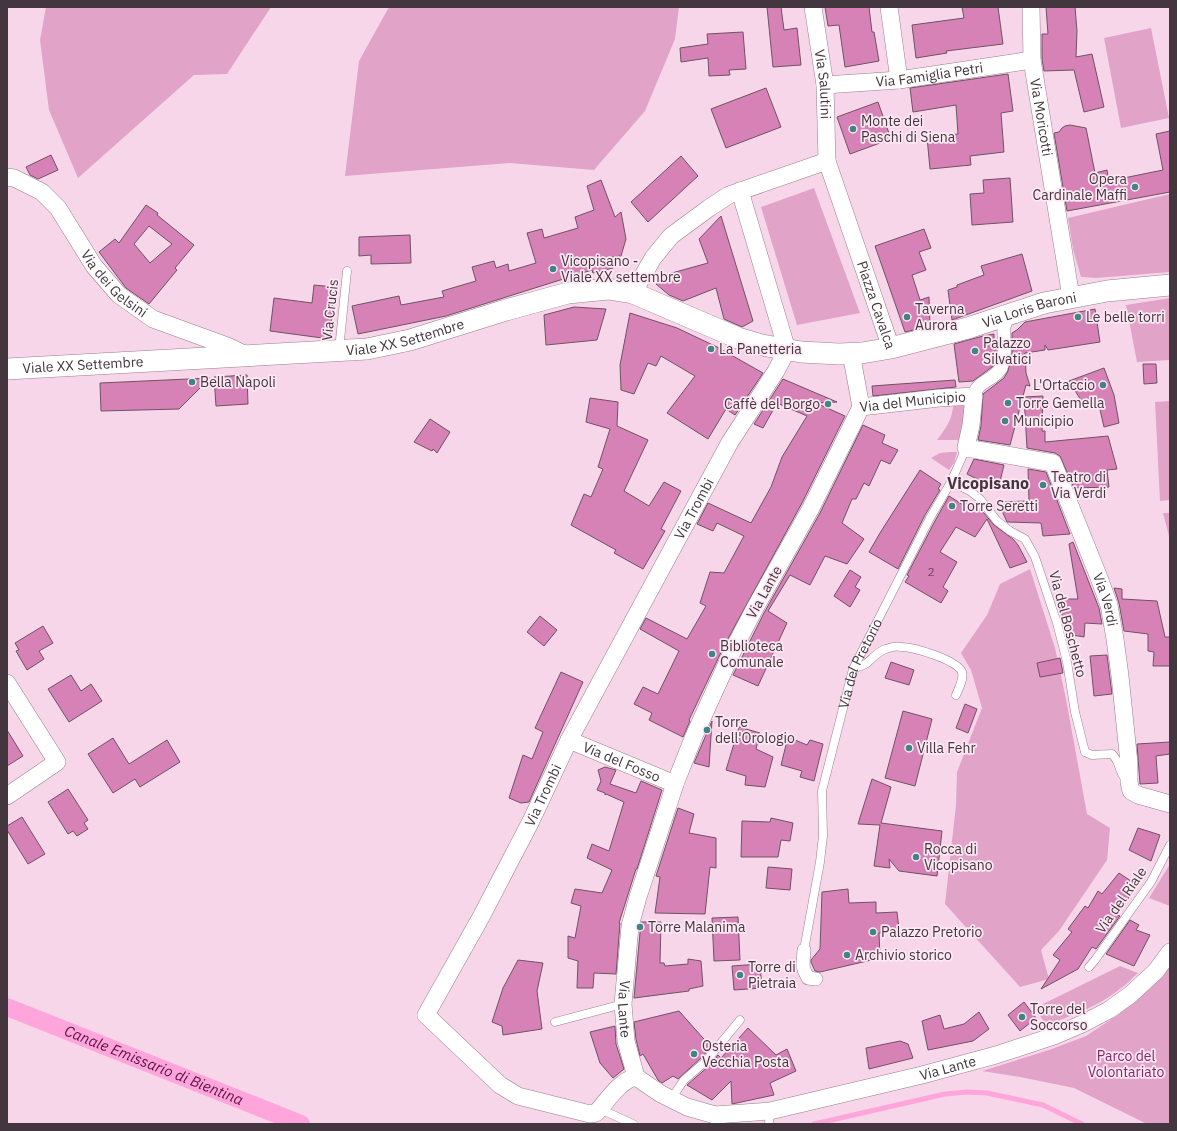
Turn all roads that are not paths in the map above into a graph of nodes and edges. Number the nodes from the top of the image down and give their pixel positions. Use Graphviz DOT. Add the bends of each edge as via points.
graph roads {
  1 [pos="813,7"];
  2 [pos="889,7"];
  3 [pos="1031,7"];
  4 [pos="1032,60"];
  5 [pos="899,80"];
  6 [pos="825,86"];
  7 [pos="827,161"];
  8 [pos="7,177"];
  9 [pos="740,192"];
  10 [pos="347,271"];
  11 [pos="1170,285"];
  12 [pos="633,293"];
  13 [pos="1071,297"];
  14 [pos="1008,315"];
  15 [pos="891,348"];
  16 [pos="787,350"];
  17 [pos="339,351"];
  18 [pos="851,353"];
  19 [pos="248,356"];
  20 [pos="7,369"];
  21 [pos="974,396"];
  22 [pos="861,407"];
  23 [pos="966,448"];
  24 [pos="951,482"];
  25 [pos="853,669"];
  26 [pos="7,683"];
  27 [pos="956,695"];
  28 [pos="569,740"];
  29 [pos="1129,782"];
  30 [pos="675,784"];
  31 [pos="7,796"];
  32 [pos="1170,804"];
  33 [pos="1170,845"];
  34 [pos="804,950"];
  35 [pos="1170,952"];
  36 [pos="1089,967"];
  37 [pos="816,979"];
  38 [pos="623,1004"];
  39 [pos="740,1020"];
  40 [pos="555,1022"];
  41 [pos="636,1077"];
  42 [pos="671,1098"];
  43 [pos="600,1109"];
  44 [pos="770,1118"];
  45 [pos="633,1124"];
  1 -- 6 [label="street, Via Salutini"];
  2 -- 5 [label="street"];
  3 -- 4 [label="street, Via Moricotti"];
  4 -- 5 [label="street, Via Famiglia Petri"];
  4 -- 13 [label="street, Via Moricotti"];
  5 -- 6 [label="street, Via Famiglia Petri"];
  6 -- 7 [label="street, Via Salutini"];
  7 -- 9 [label="street"];
  7 -- 15 [label="street, Piazza Cavalca"];
  8 -- 19 [label="street, Via dei Gelsini" via="42,192 58,208 94,266 118,295 153,318"];
  9 -- 12 [label="street" via="729,195 671,236 653,258"];
  9 -- 16 [label="street"];
  10 -- 17 [label="lane, Via Crucis"];
  11 -- 13 [label="street, Via Loris Baroni"];
  12 -- 16 [label="street, Viale XX Settembre" via="738,338"];
  12 -- 17 [label="street, Viale XX Settembre" via="608,289 568,293 410,340 367,350"];
  13 -- 14 [label="street, Via Loris Baroni"];
  14 -- 15 [label="street, Via Loris Baroni"];
  14 -- 21 [label="street, Via del Municipio" via="1004,327 1004,360 1000,370 975,390"];
  15 -- 18 [label="street, Piazza Cavalca"];
  16 -- 18 [label="street, Piazza Cavalca"];
  16 -- 28 [label="street, Via Trombi" via="730,442"];
  17 -- 19 [label="street, Viale XX Settembre"];
  18 -- 22 [label="street, Via del Municipio"];
  19 -- 20 [label="street, Viale XX Settembre"];
  21 -- 22 [label="street, Via del Municipio"];
  21 -- 23 [label="street, Via del Pretorio"];
  22 -- 30 [label="street, Via Lante" via="813,503 734,648"];
  23 -- 24 [label="lane, Via del Pretorio"];
  23 -- 29 [label="street, Via Verdi" via="1053,463 1109,605 1120,676"];
  24 -- 25 [label="lane, Via del Pretorio"];
  24 -- 29 [label="lane, Via del Boschetto" via="980,499 997,521 1025,539 1031,549 1057,623 1085,752 1092,755 1112,754 1118,760 1123,776"];
  25 -- 27 [label="lane" via="866,664 887,648 912,648 957,665 962,673 962,682"];
  25 -- 34 [label="lane, Via del Pretorio" via="822,791 821,855"];
  26 -- 31 [label="street" via="57,762"];
  28 -- 30 [label="street, Via del Fosso"];
  28 -- 43 [label="street, Via Trombi" via="531,821 426,1015 500,1085 518,1096 590,1114"];
  29 -- 32 [label="street" via="1131,791 1138,795"];
  30 -- 38 [label="street, Via Lante" via="632,917"];
  33 -- 36 [label="lane, Via del Riale" via="1151,882"];
  34 -- 37 [label="street" via="804,970 808,978"];
  35 -- 44 [label="street, Via Lante" via="1156,970 1130,995 1109,1010 1054,1036 996,1055"];
  38 -- 40 [label="lane"];
  38 -- 41 [label="street, Via Lante" via="627,1049"];
  39 -- 42 [label="lane" via="711,1056 684,1080"];
  41 -- 42 [label="street, Via Lante"];
  41 -- 43 [label="street" via="629,1078 623,1083"];
  42 -- 44 [label="street, Via Lante" via="687,1107 715,1115"];
  43 -- 45 [label="lane"];
}
